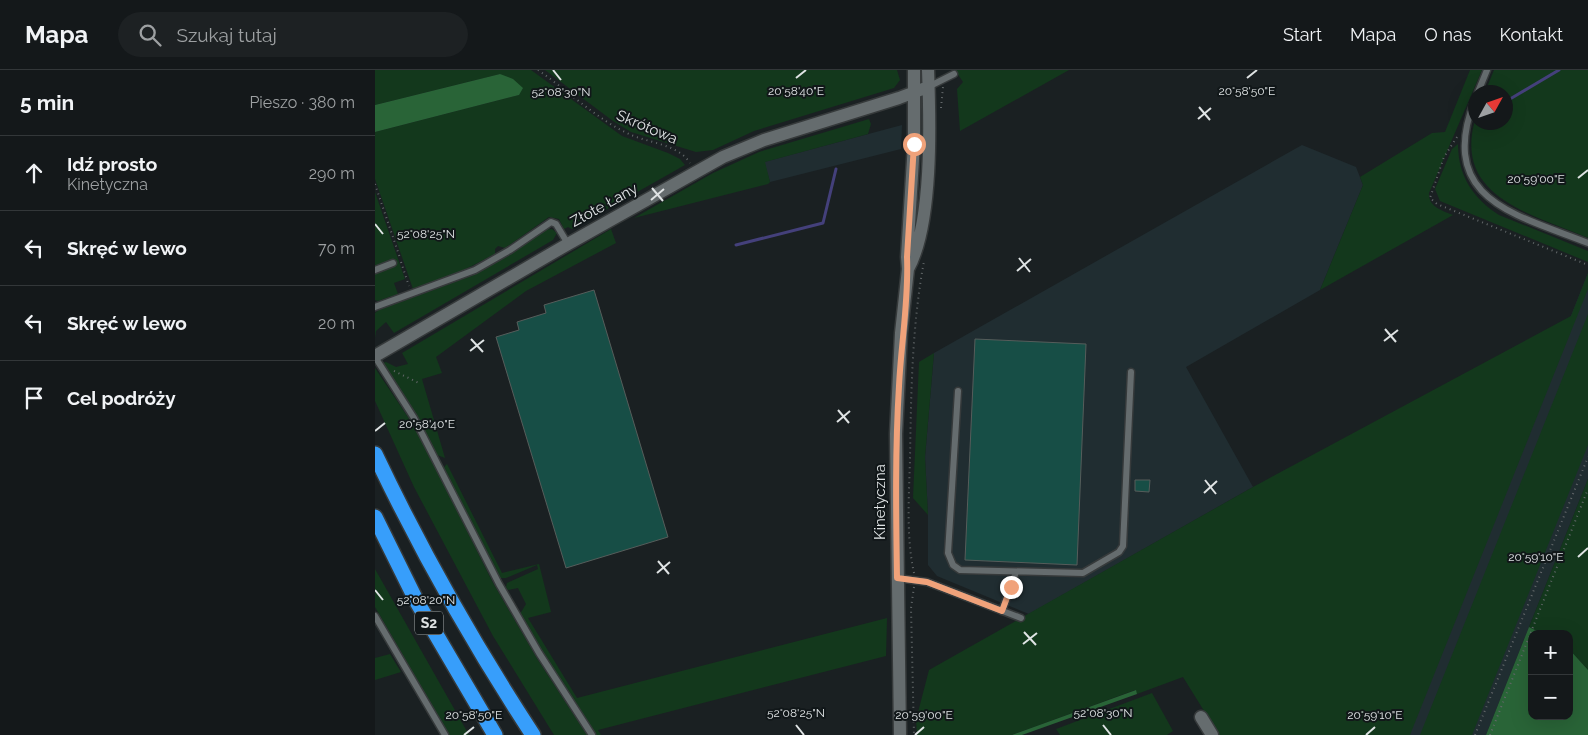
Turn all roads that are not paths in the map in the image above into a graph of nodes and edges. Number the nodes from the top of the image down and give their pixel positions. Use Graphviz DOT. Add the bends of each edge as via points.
graph roads {
  1 [pos="914,70"];
  2 [pos="928,70"];
  3 [pos="1487,70"];
  4 [pos="954,74"];
  5 [pos="1481,85"];
  6 [pos="929,87"];
  7 [pos="914,93"];
  8 [pos="1468,122"];
  9 [pos="567,244"];
  10 [pos="1588,244"];
  11 [pos="393,263"];
  12 [pos="908,269"];
  13 [pos="375,270"];
  14 [pos="375,307"];
  15 [pos="375,356"];
  16 [pos="1131,372"];
  17 [pos="958,392"];
  18 [pos="375,454"];
  19 [pos="375,517"];
  20 [pos="1015,572"];
  21 [pos="897,578"];
  22 [pos="1002,611"];
  23 [pos="375,616"];
  24 [pos="1021,618"];
  25 [pos="1201,717"];
  26 [pos="492,732"];
  27 [pos="445,735"];
  28 [pos="533,735"];
  29 [pos="591,735"];
  30 [pos="900,735"];
  31 [pos="1213,735"];
  1 -- 7 [label="street, Kinetyczna"];
  2 -- 6 [label="street, Kinetyczna"];
  3 -- 5 [label="lane"];
  4 -- 6 [label="lane"];
  6 -- 7 [label="street, Złote Łany"];
  6 -- 12 [label="street, Kinetyczna" via="924,218 917,252"];
  7 -- 9 [label="street, Złote Łany" via="764,140 723,157"];
  7 -- 12 [label="street, Kinetyczna"];
  8 -- 10 [label="lane" via="1464,147 1467,166 1477,187 1487,198 1512,214"];
  9 -- 14 [label="lane" via="556,224 551,222 475,270"];
  9 -- 15 [label="street, Złote Łany"];
  11 -- 13 [label="lane"];
  12 -- 21 [label="street, Kinetyczna" via="896,434"];
  15 -- 29 [label="lane" via="414,418 499,584"];
  16 -- 20 [label="lane" via="1122,549 1083,573"];
  17 -- 20 [label="lane" via="949,557 960,570"];
  18 -- 28 [label="highway, S2" via="453,605"];
  19 -- 26 [label="highway, S2" via="417,602"];
  20 -- 22 [label="lane"];
  21 -- 22 [label="lane" via="927,582"];
  21 -- 30 [label="street, Kinetyczna"];
  22 -- 24 [label="lane"];
  23 -- 27 [label="lane"];
  25 -- 31 [label="street"];
}
